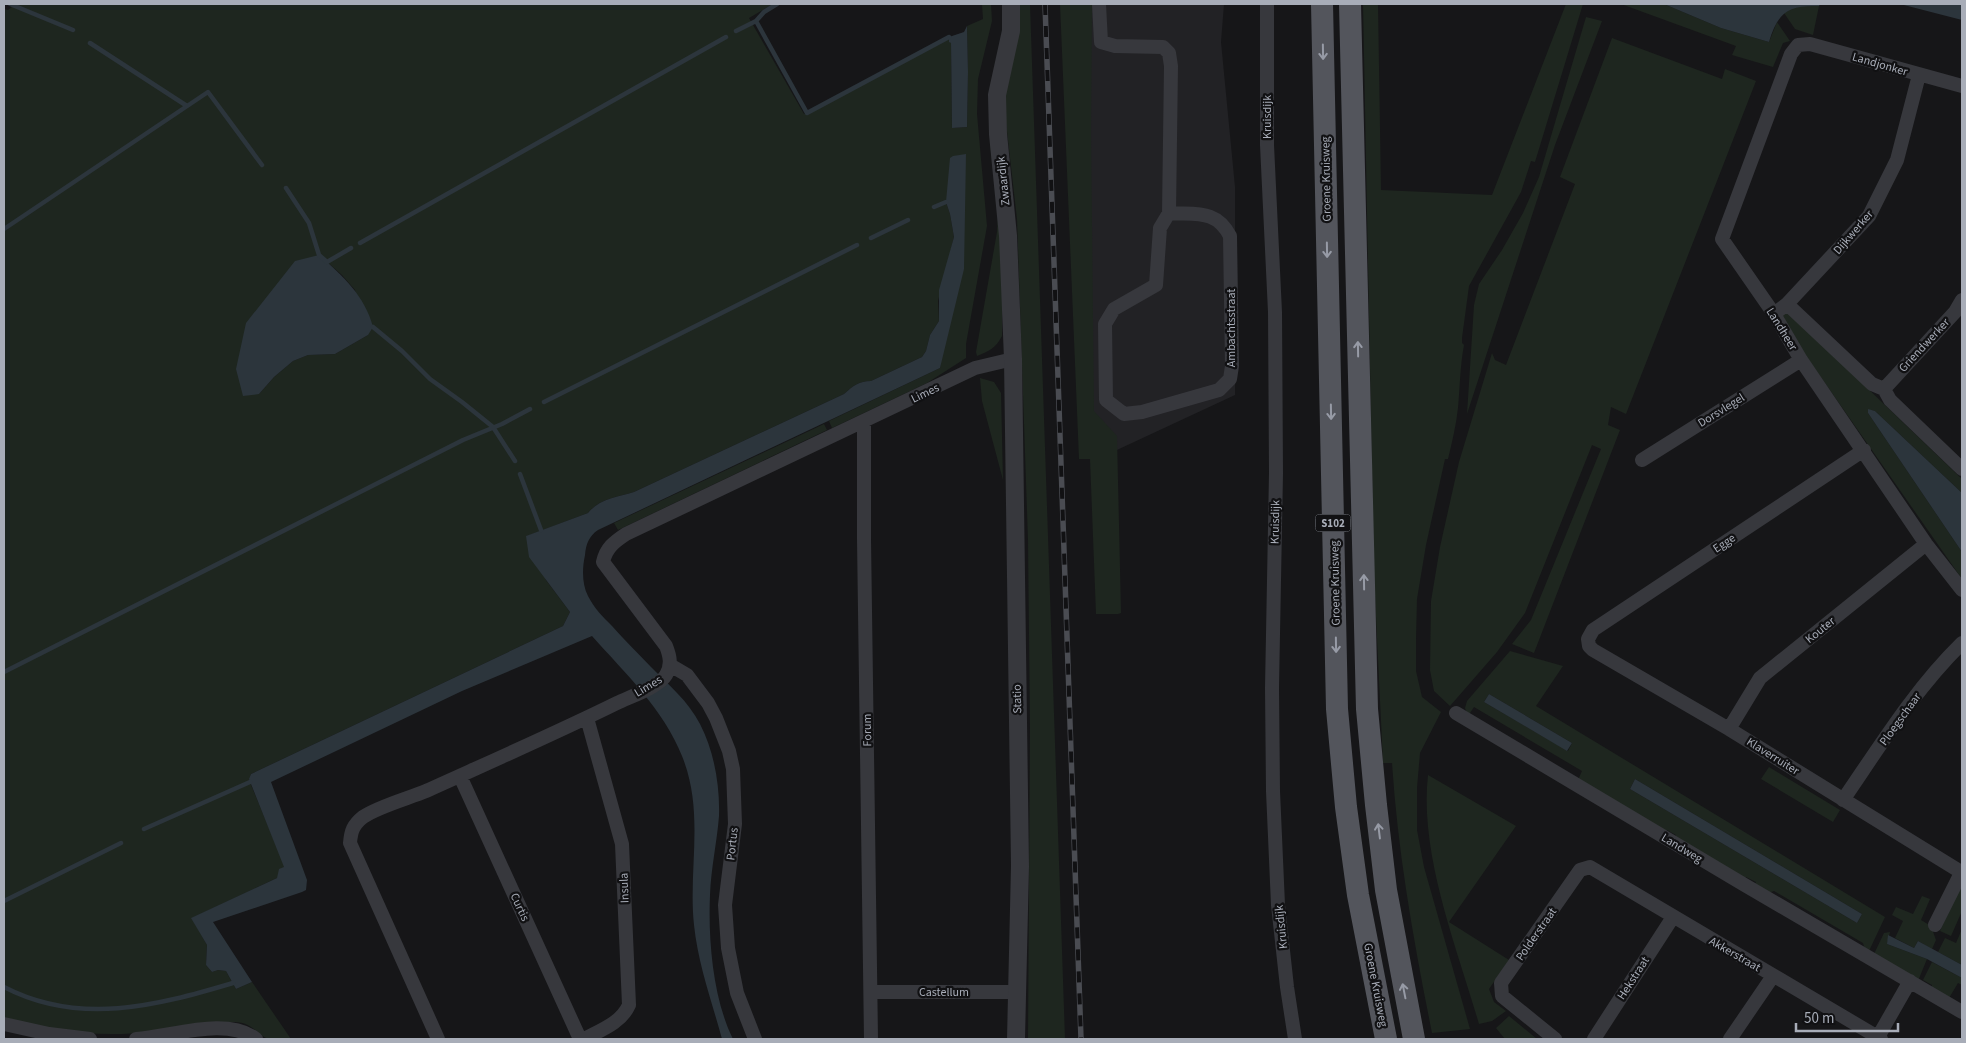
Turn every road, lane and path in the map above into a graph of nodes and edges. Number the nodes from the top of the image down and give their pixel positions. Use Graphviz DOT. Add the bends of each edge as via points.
graph roads {
  1 [pos="1011,4"];
  2 [pos="1099,4"];
  3 [pos="1267,4"];
  4 [pos="1322,4"];
  5 [pos="1350,4"];
  6 [pos="1798,45"];
  7 [pos="1919,75"];
  8 [pos="1962,86"];
  9 [pos="1169,213"];
  10 [pos="1962,300"];
  11 [pos="1788,304"];
  12 [pos="1774,314"];
  13 [pos="1013,359"];
  14 [pos="1801,360"];
  15 [pos="1884,390"];
  16 [pos="864,421"];
  17 [pos="1864,450"];
  18 [pos="1642,460"];
  19 [pos="1962,469"];
  20 [pos="1926,544"];
  21 [pos="1962,590"];
  22 [pos="1588,639"];
  23 [pos="1962,643"];
  24 [pos="668,670"];
  25 [pos="1456,713"];
  26 [pos="587,718"];
  27 [pos="1729,729"];
  28 [pos="460,776"];
  29 [pos="1843,800"];
  30 [pos="1590,867"];
  31 [pos="1962,871"];
  32 [pos="1673,918"];
  33 [pos="1935,925"];
  34 [pos="1773,976"];
  35 [pos="1910,981"];
  36 [pos="871,992"];
  37 [pos="1017,992"];
  38 [pos="1962,1012"];
  39 [pos="4,1024"];
  40 [pos="1874,1037"];
  41 [pos="90,1039"];
  42 [pos="136,1039"];
  43 [pos="256,1039"];
  44 [pos="438,1039"];
  45 [pos="580,1039"];
  46 [pos="584,1039"];
  47 [pos="755,1039"];
  48 [pos="871,1039"];
  49 [pos="1016,1039"];
  50 [pos="1295,1039"];
  51 [pos="1386,1039"];
  52 [pos="1414,1039"];
  53 [pos="1555,1039"];
  54 [pos="1594,1039"];
  55 [pos="1730,1039"];
  1 -- 13 [label="street, Zwaardijk" via="1011,31 998,95 998,134 1008,236"];
  2 -- 9 [label="street, Ambachtsstraat" via="1102,42 1115,46 1163,46 1169,52"];
  3 -- 50 [label="street, Kruisdijk" via="1267,145 1275,312 1272,765 1278,905"];
  4 -- 51 [label="main road, Groene Kruisweg / S102, one-way" via="1337,709 1358,895"];
  52 -- 5 [label="main road, S102, one-way" via="1386,890 1367,709"];
  6 -- 7 [label="street, Landjonker" via="1810,44"];
  6 -- 12 [label="street, Landheer" via="1790,54 1722,239"];
  7 -- 8 [label="street, Landjonker"];
  7 -- 11 [label="street, Dijkwerker" via="1897,160 1870,216"];
  9 -- 9 [label="street, Ambachtsstraat" via="1160,228 1156,285 1114,309 1105,324 1106,400 1124,414 1219,390 1230,379 1230,236 1224,225 1211,216"];
  10 -- 15 [label="street, Griendwerker" via="1955,312"];
  11 -- 12 [label="street, Dijkwerker"];
  11 -- 15 [label="street, Landheer" via="1872,384"];
  12 -- 14 [label="street, Landheer"];
  13 -- 16 [label="street, Limes" via="974,368"];
  13 -- 37 [label="street, Statio" via="1020,866"];
  14 -- 17 [label="street, Landheer"];
  14 -- 18 [label="street, Dorsvlegel"];
  15 -- 19 [label="street, Landheer" via="1890,400"];
  16 -- 24 [label="street, Limes" via="626,534 605,552 603,562 666,646 670,656"];
  16 -- 36 [label="street, Forum"];
  17 -- 20 [label="street, Landheer"];
  17 -- 22 [label="street, Egge" via="1593,630"];
  20 -- 21 [label="street, Landheer"];
  20 -- 27 [label="street, Kouter" via="1760,678"];
  22 -- 27 [label="street, Klaverruiter" via="1593,650"];
  23 -- 29 [label="street, Ploegschaar" via="1940,665"];
  24 -- 26 [label="street, Limes" via="654,685"];
  24 -- 47 [label="street, Portus" via="686,675 708,703 729,750 735,824 725,905 728,948 737,993"];
  25 -- 35 [label="street, Landweg"];
  26 -- 28 [label="street, Limes"];
  26 -- 46 [label="street, Insula" via="622,844 629,1005 625,1015"];
  27 -- 29 [label="street, Klaverruiter"];
  28 -- 44 [label="street, Limes" via="365,816 351,832 350,843"];
  28 -- 45 [label="street, Curtis"];
  29 -- 31 [label="street, Klaverruiter"];
  30 -- 32 [label="street, Akkerstraat"];
  30 -- 53 [label="street, Polderstraat" via="1580,870 1501,983 1502,996"];
  31 -- 33 [label="street"];
  32 -- 34 [label="street, Akkerstraat"];
  32 -- 54 [label="street, Hekstraat"];
  34 -- 40 [label="street, Akkerstraat"];
  34 -- 55 [label="street"];
  35 -- 38 [label="street, Landweg"];
  35 -- 40 [label="street"];
  36 -- 37 [label="street, Castellum"];
  36 -- 48 [label="street, Forum"];
  37 -- 49 [label="street, Statio"];
  39 -- 41 [label="street"];
  42 -- 43 [label="street" via="228,1027"];
}
